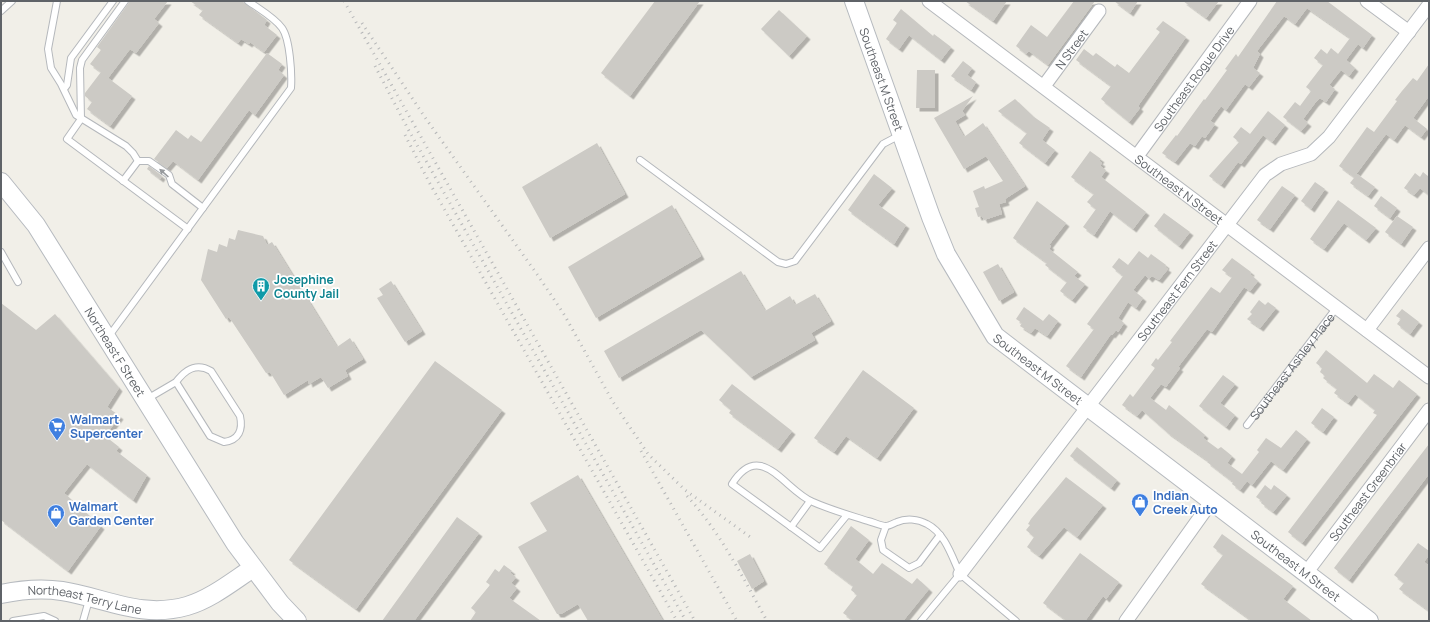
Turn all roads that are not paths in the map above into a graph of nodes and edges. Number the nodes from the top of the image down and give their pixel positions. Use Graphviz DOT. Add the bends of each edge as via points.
graph roads {
  1 [pos="12,1"];
  2 [pos="57,1"];
  3 [pos="113,1"];
  4 [pos="125,1"];
  5 [pos="248,1"];
  6 [pos="929,1"];
  7 [pos="1250,1"];
  8 [pos="1367,1"];
  9 [pos="858,2"];
  10 [pos="1429,5"];
  11 [pos="1,11"];
  12 [pos="1099,11"];
  13 [pos="1409,32"];
  14 [pos="1044,86"];
  15 [pos="64,89"];
  16 [pos="81,119"];
  17 [pos="902,134"];
  18 [pos="1137,156"];
  19 [pos="640,160"];
  20 [pos="138,161"];
  21 [pos="123,181"];
  22 [pos="1,182"];
  23 [pos="203,208"];
  24 [pos="1228,224"];
  25 [pos="188,229"];
  26 [pos="1429,248"];
  27 [pos="1,252"];
  28 [pos="18,282"];
  29 [pos="1337,307"];
  30 [pos="1367,330"];
  31 [pos="108,338"];
  32 [pos="1429,377"];
  33 [pos="176,382"];
  34 [pos="146,400"];
  35 [pos="1089,407"];
  36 [pos="1429,410"];
  37 [pos="1247,425"];
  38 [pos="810,501"];
  39 [pos="1211,502"];
  40 [pos="847,515"];
  41 [pos="886,526"];
  42 [pos="792,527"];
  43 [pos="940,535"];
  44 [pos="253,568"];
  45 [pos="1306,573"];
  46 [pos="960,574"];
  47 [pos="1,594"];
  48 [pos="90,597"];
  49 [pos="13,621"];
  50 [pos="55,621"];
  51 [pos="82,621"];
  52 [pos="297,621"];
  53 [pos="921,621"];
  54 [pos="1016,621"];
  55 [pos="1126,621"];
  56 [pos="1369,621"];
  1 -- 11 [label="lane"];
  2 -- 15 [label="lane" via="48,59"];
  3 -- 15 [label="lane" via="71,58 67,85"];
  4 -- 16 [label="lane" via="82,60"];
  5 -- 23 [label="lane" via="283,29 287,39 291,88"];
  6 -- 14 [label="street, Southeast N Street"];
  7 -- 18 [label="street, Southeast Rogue Drive"];
  8 -- 13 [label="street"];
  9 -- 17 [label="street, Southeast M Street"];
  10 -- 13 [label="street, Southeast Fern Street"];
  12 -- 14 [label="street, N Street"];
  13 -- 24 [label="street, Southeast Fern Street" via="1329,137 1311,154 1282,164 1265,175"];
  14 -- 18 [label="street, Southeast N Street"];
  15 -- 16 [label="lane" via="73,111"];
  16 -- 20 [label="lane" via="126,146"];
  16 -- 21 [label="lane" via="67,139"];
  17 -- 19 [label="lane" via="883,144 795,261 786,264 771,258"];
  17 -- 35 [label="street, Southeast M Street" via="946,254 995,336"];
  18 -- 24 [label="street, Southeast N Street"];
  20 -- 21 [label="lane"];
  23 -- 20 [label="lane, one-way" via="172,184 169,175 149,161"];
  21 -- 25 [label="lane"];
  22 -- 31 [label="street, Northeast F Street" via="36,225"];
  23 -- 25 [label="lane"];
  24 -- 29 [label="street, Southeast N Street"];
  24 -- 35 [label="street, Southeast Fern Street"];
  25 -- 31 [label="lane"];
  26 -- 30 [label="street"];
  27 -- 28 [label="lane"];
  29 -- 30 [label="street, Southeast N Street"];
  29 -- 37 [label="lane, Southeast Ashley Place"];
  30 -- 32 [label="street, Southeast N Street"];
  31 -- 34 [label="street, Northeast F Street"];
  33 -- 33 [label="lane" via="210,436 224,442 236,438 242,424 240,416 211,371 196,366 182,374"];
  33 -- 34 [label="lane"];
  34 -- 44 [label="street, Northeast F Street"];
  35 -- 39 [label="street, Southeast M Street"];
  35 -- 46 [label="street, Southeast Fern Street"];
  36 -- 45 [label="street, Southeast Greenbriar"];
  38 -- 40 [label="lane"];
  38 -- 42 [label="lane"];
  38 -- 42 [label="lane" via="768,467 752,466 740,472 732,484"];
  39 -- 45 [label="street, Southeast M Street"];
  39 -- 55 [label="street"];
  40 -- 41 [label="lane"];
  40 -- 42 [label="lane" via="820,548"];
  41 -- 43 [label="lane" via="906,519 927,524"];
  41 -- 43 [label="lane" via="881,540 883,550 909,568 919,563"];
  43 -- 46 [label="lane"];
  44 -- 48 [label="street, Northeast Terry Lane" via="201,601 172,609 150,611 129,608"];
  44 -- 52 [label="street, Northeast F Street"];
  45 -- 56 [label="street, Southeast M Street"];
  46 -- 53 [label="lane"];
  46 -- 54 [label="lane"];
  47 -- 48 [label="street, Northeast Terry Lane" via="45,589"];
  48 -- 51 [label="lane"];
  49 -- 50 [label="lane" via="44,616"];
}
